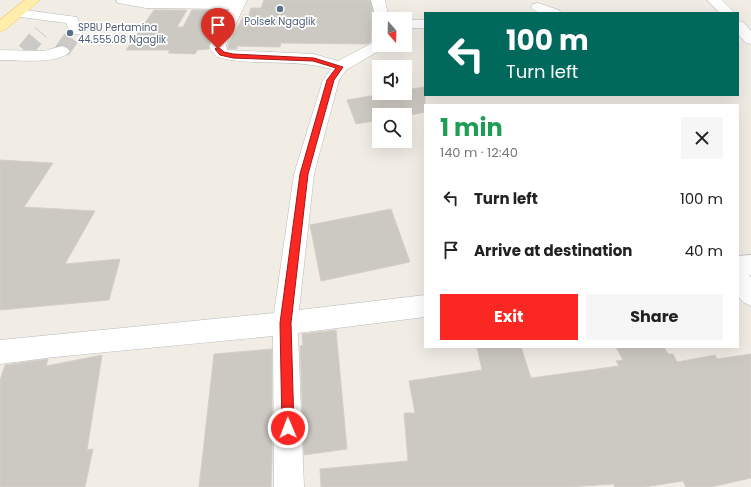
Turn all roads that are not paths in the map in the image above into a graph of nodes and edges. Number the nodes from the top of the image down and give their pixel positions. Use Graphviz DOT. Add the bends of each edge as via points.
graph roads {
  1 [pos="33,0"];
  2 [pos="124,0"];
  3 [pos="378,0"];
  4 [pos="714,0"];
  5 [pos="239,3"];
  6 [pos="537,7"];
  7 [pos="381,12"];
  8 [pos="551,12"];
  9 [pos="727,12"];
  10 [pos="51,16"];
  11 [pos="7,19"];
  12 [pos="412,24"];
  13 [pos="424,24"];
  14 [pos="739,26"];
  15 [pos="76,31"];
  16 [pos="41,32"];
  17 [pos="751,40"];
  18 [pos="372,49"];
  19 [pos="62,51"];
  20 [pos="0,55"];
  21 [pos="340,67"];
  22 [pos="751,265"];
  23 [pos="739,266"];
  24 [pos="739,279"];
  25 [pos="751,295"];
  26 [pos="424,306"];
  27 [pos="286,323"];
  28 [pos="0,352"];
  29 [pos="289,487"];
  1 -- 11 [label="main road"];
  2 -- 5 [label="street" via="146,4"];
  3 -- 7 [label="street"];
  4 -- 9 [label="street"];
  5 -- 21 [label="street" via="218,45 222,54 249,58 314,60"];
  6 -- 8 [label="street"];
  10 -- 11 [label="street"];
  10 -- 15 [label="street" via="72,20"];
  10 -- 16 [label="street"];
  12 -- 13 [label="street"];
  14 -- 17 [label="street"];
  18 -- 21 [label="street"];
  19 -- 20 [label="street" via="45,56 23,53"];
  21 -- 27 [label="street" via="331,80 304,174"];
  22 -- 23 [label="street"];
  24 -- 25 [label="street"];
  26 -- 27 [label="street"];
  27 -- 28 [label="street"];
  27 -- 29 [label="street"];
}
